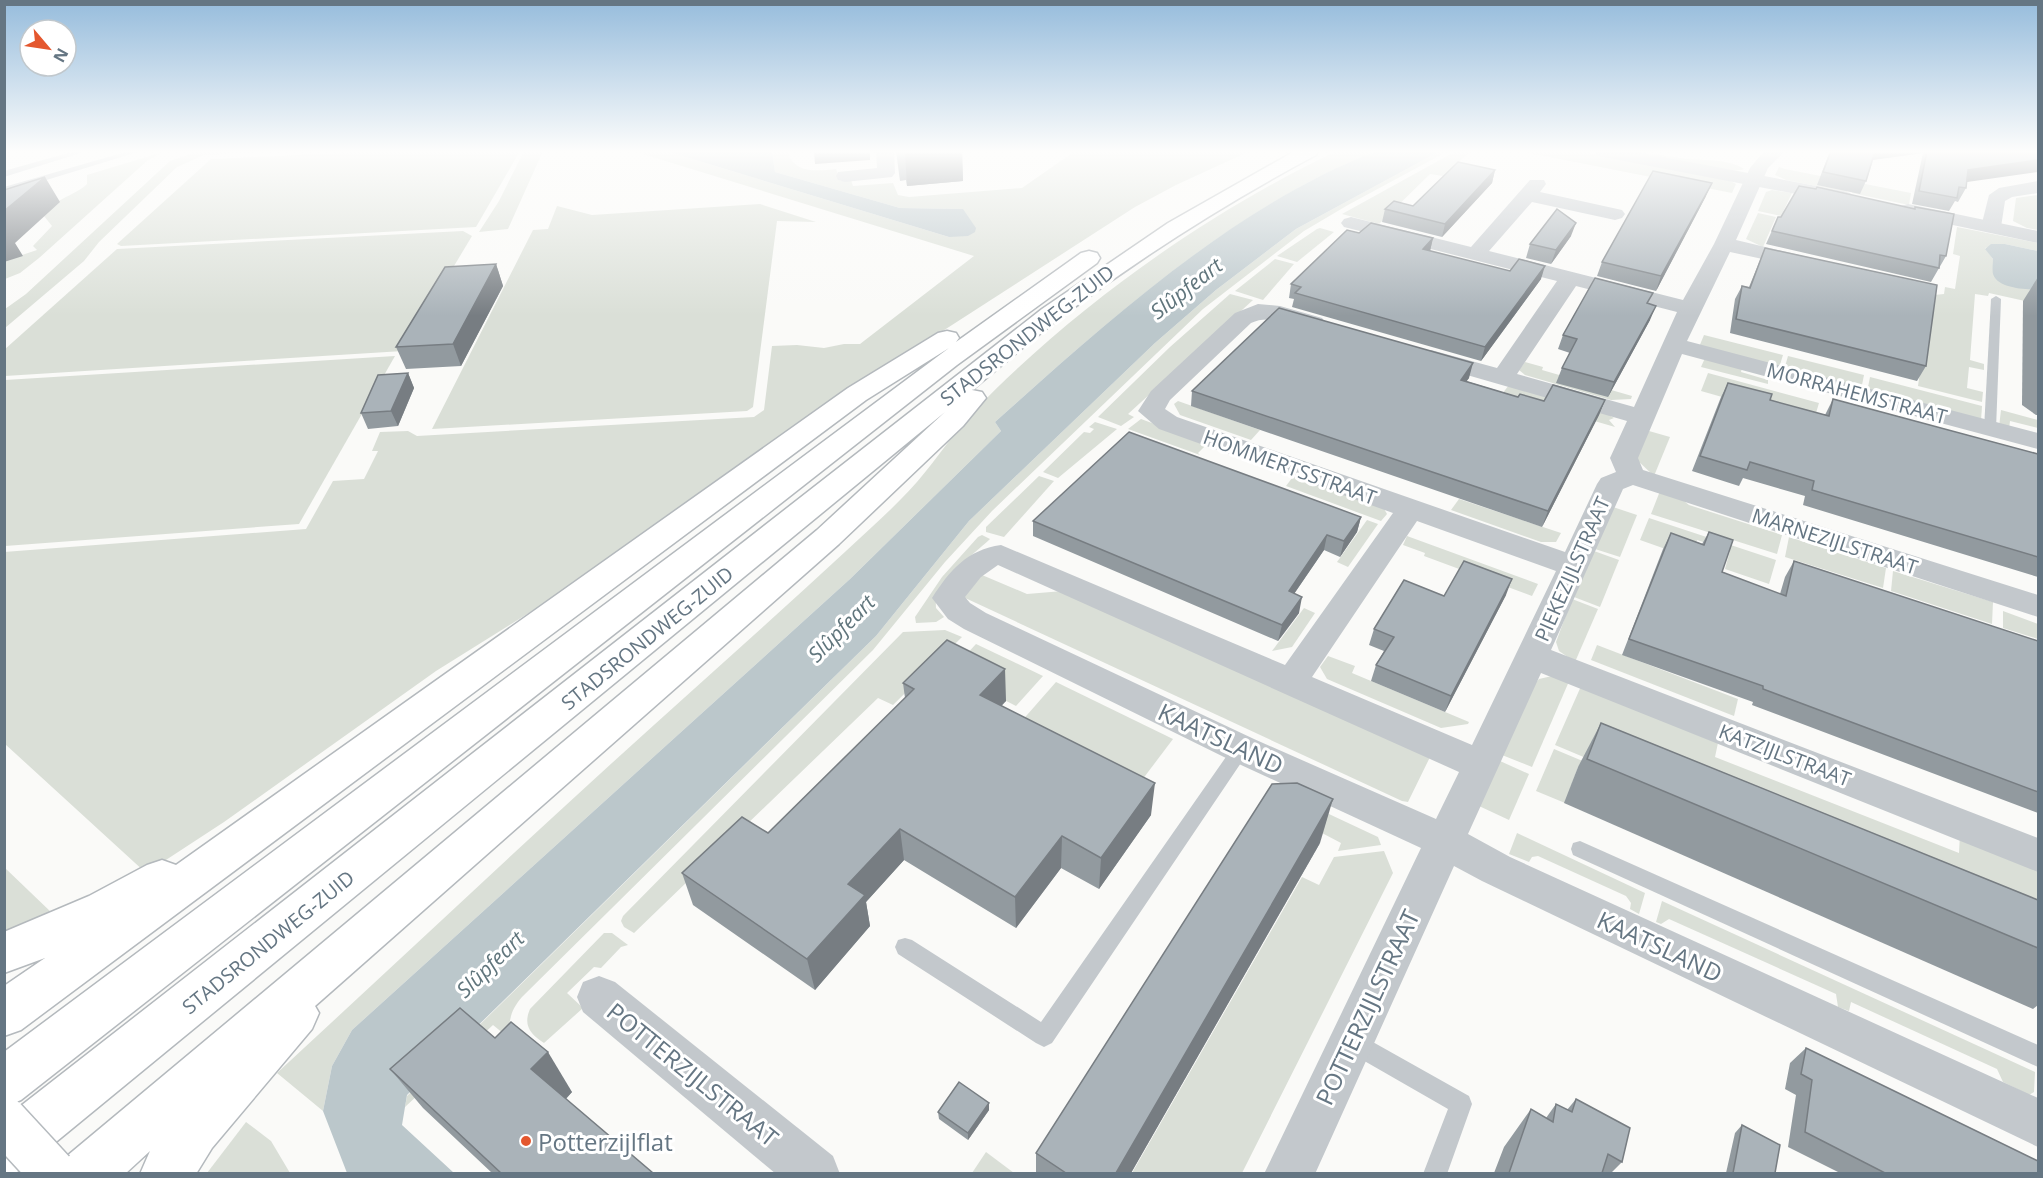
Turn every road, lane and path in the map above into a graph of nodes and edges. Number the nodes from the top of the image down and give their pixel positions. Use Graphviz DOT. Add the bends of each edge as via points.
graph roads {
  1 [pos="1211,206"];
  2 [pos="1518,206"];
  3 [pos="1587,206"];
  4 [pos="1742,206"];
  5 [pos="1889,206"];
  6 [pos="1995,206"];
  7 [pos="1615,214"];
  8 [pos="1351,223"];
  9 [pos="1991,227"];
  10 [pos="2038,237"];
  11 [pos="1724,244"];
  12 [pos="1107,246"];
  13 [pos="1476,254"];
  14 [pos="1825,267"];
  15 [pos="1570,278"];
  16 [pos="1996,299"];
  17 [pos="1044,304"];
  18 [pos="1690,308"];
  19 [pos="1334,329"];
  20 [pos="1675,345"];
  21 [pos="1410,350"];
  22 [pos="1503,377"];
  23 [pos="1641,417"];
  24 [pos="1990,429"];
  25 [pos="2038,441"];
  26 [pos="1631,475"];
  27 [pos="1410,510"];
  28 [pos="1573,566"];
  29 [pos="2038,606"];
  30 [pos="1532,656"];
  31 [pos="1291,682"];
  32 [pos="1241,749"];
  33 [pos="1480,765"];
  34 [pos="292,805"];
  35 [pos="1445,841"];
  36 [pos="1580,849"];
  37 [pos="2038,855"];
  38 [pos="363,935"];
  39 [pos="905,947"];
  40 [pos="4,952"];
  41 [pos="600,997"];
  42 [pos="4,1014"];
  43 [pos="1352,1041"];
  44 [pos="2038,1056"];
  45 [pos="4,1083"];
  46 [pos="4,1120"];
  47 [pos="2038,1123"];
  48 [pos="4,1152"];
  49 [pos="68,1173"];
  50 [pos="166,1173"];
  51 [pos="815,1173"];
  52 [pos="1289,1173"];
  53 [pos="1435,1173"];
  1 -- 17 [label="main road, STADSRONDWEG-ZUID"];
  2 -- 13 [label="street"];
  3 -- 7 [label="street"];
  4 -- 11 [label="street"];
  5 -- 9 [label="street"];
  6 -- 9 [label="street"];
  8 -- 13 [label="street"];
  9 -- 10 [label="street"];
  11 -- 14 [label="street"];
  11 -- 18 [label="street"];
  12 -- 17 [label="main road, STADSRONDWEG-ZUID"];
  13 -- 15 [label="street"];
  15 -- 18 [label="street"];
  15 -- 22 [label="street"];
  16 -- 24 [label="lane"];
  17 -- 34 [label="main road" via="940,341 857,394"];
  17 -- 38 [label="main road" via="952,420 828,537"];
  17 -- 45 [label="main road, STADSRONDWEG-ZUID"];
  17 -- 48 [label="main road, STADSRONDWEG-ZUID"];
  18 -- 20 [label="street"];
  19 -- 27 [label="street, HOMMERTSSTRAAT" via="1258,310 1243,318 1160,396 1151,411 1168,423"];
  20 -- 23 [label="street"];
  20 -- 24 [label="street, MORRAHEMSTRAAT"];
  21 -- 22 [label="street"];
  22 -- 23 [label="street"];
  23 -- 26 [label="street" via="1624,458"];
  24 -- 25 [label="street, MORRAHEMSTRAAT"];
  26 -- 28 [label="street, PIEKEZIJLSTRAAT" via="1611,484"];
  26 -- 29 [label="street, MARNEZIJLSTRAAT"];
  27 -- 28 [label="street, HOMMERTSSTRAAT"];
  27 -- 31 [label="street"];
  28 -- 30 [label="street, PIEKEZIJLSTRAAT"];
  30 -- 33 [label="street, PIEKEZIJLSTRAAT"];
  30 -- 37 [label="street, KATZIJLSTRAAT"];
  31 -- 32 [label="street, KAATSLAND" via="1001,555 982,559 948,598 958,611 975,621"];
  31 -- 33 [label="street, KAATSLAND"];
  32 -- 35 [label="street, KAATSLAND"];
  32 -- 39 [label="lane" via="1044,1036"];
  33 -- 35 [label="street, PIEKEZIJLSTRAAT"];
  34 -- 40 [label="main road" via="100,912"];
  34 -- 42 [label="main road"];
  35 -- 43 [label="street, POTTERZIJLSTRAAT"];
  35 -- 47 [label="street, KAATSLAND" via="1496,869"];
  36 -- 44 [label="lane"];
  38 -- 49 [label="main road"];
  38 -- 50 [label="main road" via="194,1130"];
  41 -- 51 [label="street, POTTERZIJLSTRAAT"];
  43 -- 52 [label="street, POTTERZIJLSTRAAT"];
  43 -- 53 [label="lane" via="1461,1104"];
  46 -- 49 [label="main road, bridge"];
}
